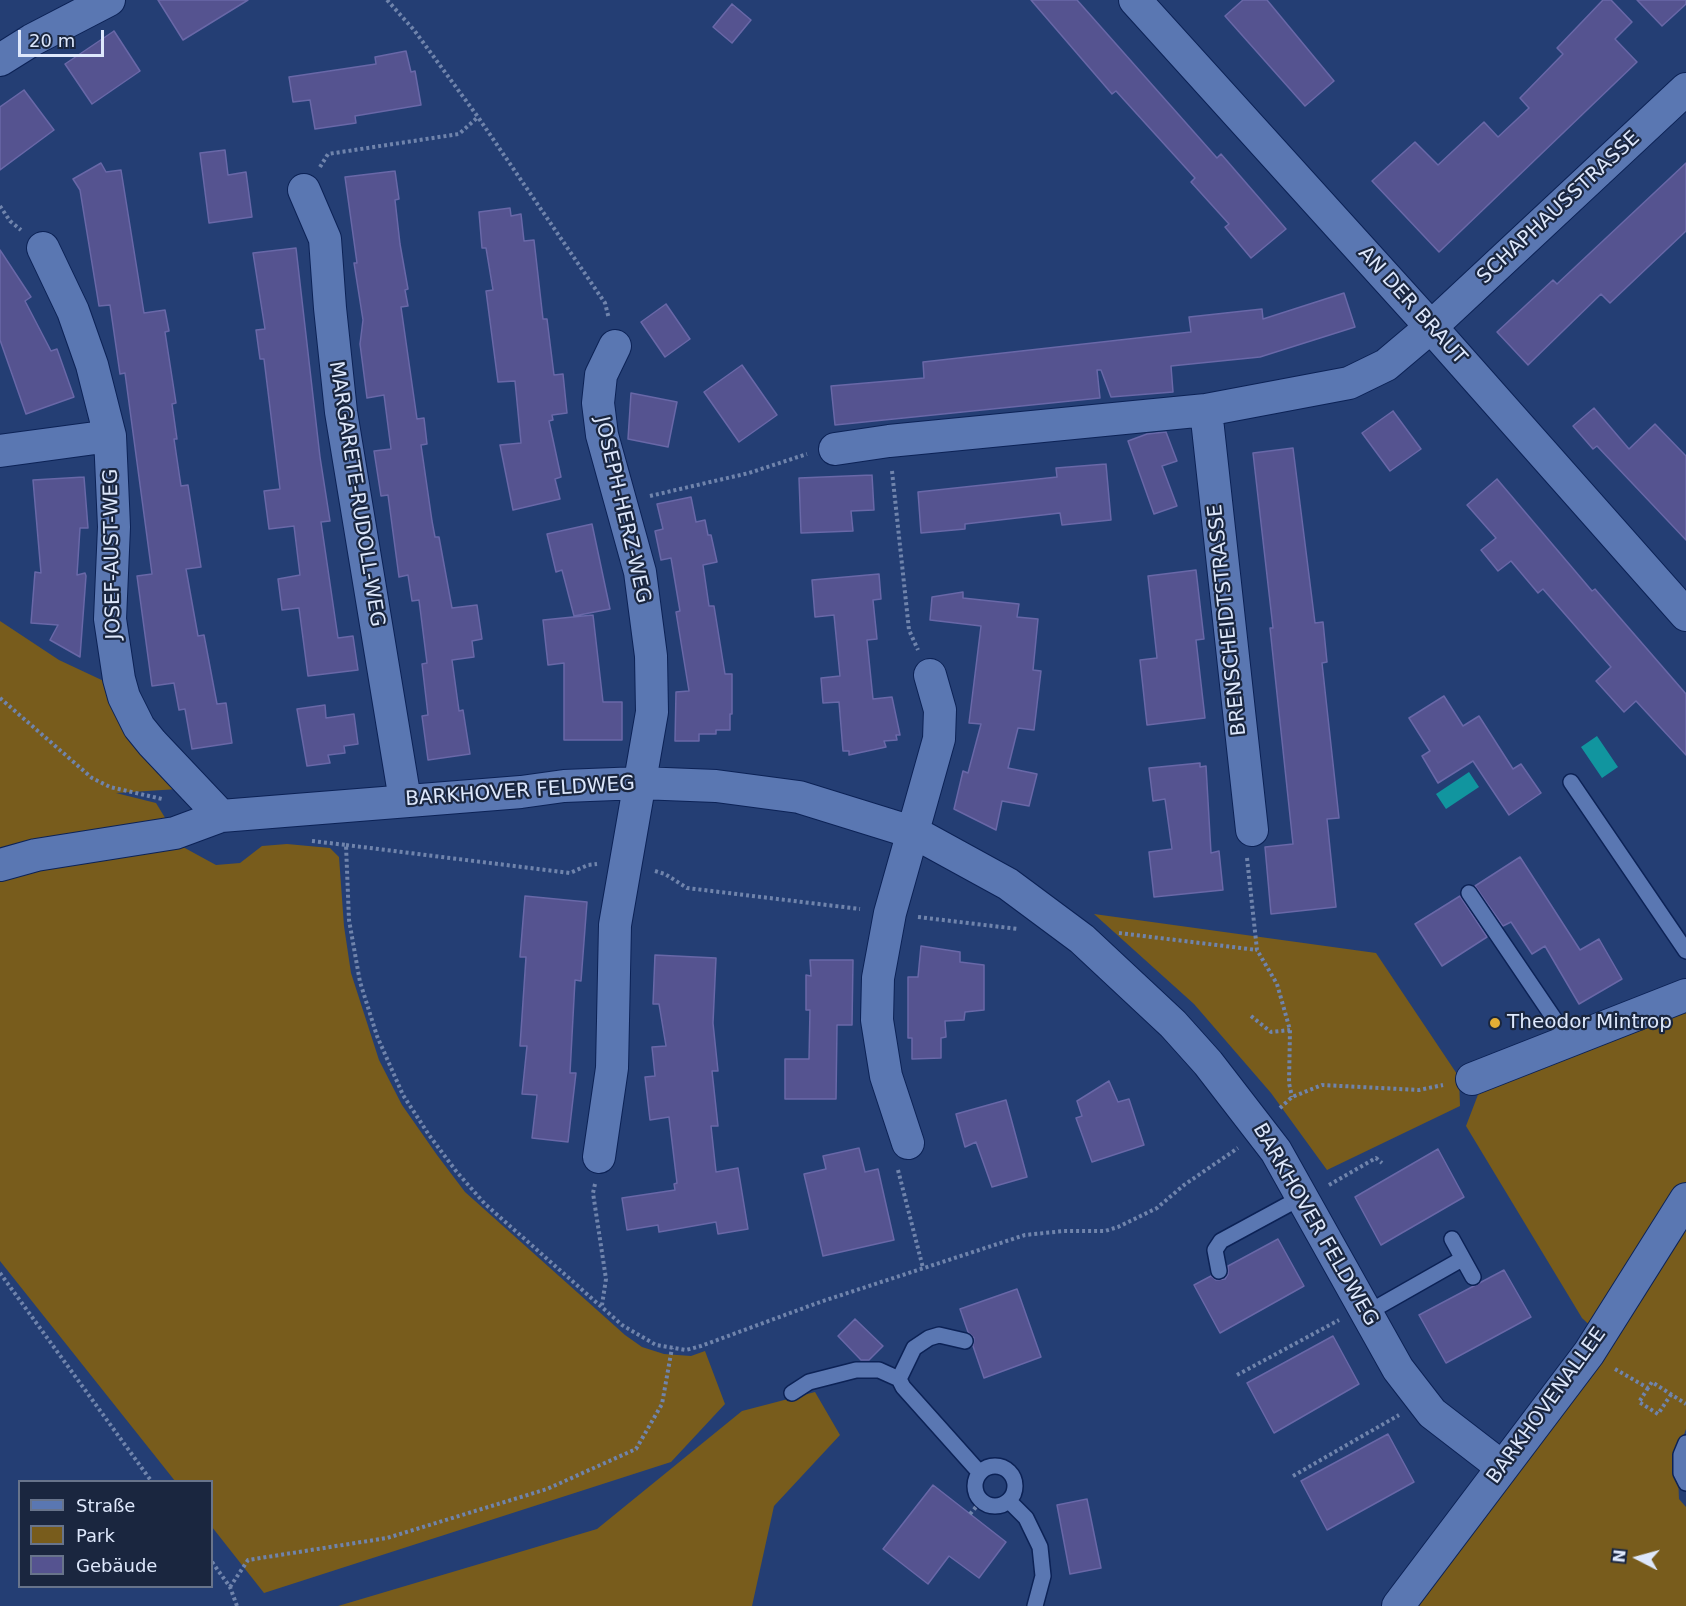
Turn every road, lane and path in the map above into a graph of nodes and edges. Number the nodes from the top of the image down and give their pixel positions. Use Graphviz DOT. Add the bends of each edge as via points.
graph roads {
  1 [pos="109,0"];
  2 [pos="387,0"];
  3 [pos="1135,0"];
  4 [pos="0,60"];
  5 [pos="1686,89"];
  6 [pos="478,117"];
  7 [pos="304,190"];
  8 [pos="43,248"];
  9 [pos="1431,327"];
  10 [pos="615,346"];
  11 [pos="1206,410"];
  12 [pos="110,436"];
  13 [pos="889,441"];
  14 [pos="835,449"];
  15 [pos="0,451"];
  16 [pos="620,503"];
  17 [pos="1686,615"];
  18 [pos="930,675"];
  19 [pos="0,698"];
  20 [pos="1571,782"];
  21 [pos="640,783"];
  22 [pos="168,800"];
  23 [pos="405,800"];
  24 [pos="221,816"];
  25 [pos="1252,830"];
  26 [pos="915,833"];
  27 [pos="307,840"];
  28 [pos="346,845"];
  29 [pos="0,865"];
  30 [pos="624,868"];
  31 [pos="1469,893"];
  32 [pos="890,913"];
  33 [pos="1019,929"];
  34 [pos="1127,933"];
  35 [pos="1257,950"];
  36 [pos="1686,951"];
  37 [pos="1686,995"];
  38 [pos="1251,1016"];
  39 [pos="1290,1030"];
  40 [pos="1570,1042"];
  41 [pos="1472,1079"];
  42 [pos="1439,1086"];
  43 [pos="1292,1097"];
  44 [pos="1260,1129"];
  45 [pos="908,1143"];
  46 [pos="599,1157"];
  47 [pos="1382,1163"];
  48 [pos="1303,1198"];
  49 [pos="1686,1199"];
  50 [pos="1452,1239"];
  51 [pos="1462,1259"];
  52 [pos="923,1268"];
  53 [pos="1220,1271"];
  54 [pos="0,1273"];
  55 [pos="1473,1277"];
  56 [pos="602,1305"];
  57 [pos="1365,1310"];
  58 [pos="964,1341"];
  59 [pos="672,1348"];
  60 [pos="1237,1375"];
  61 [pos="899,1379"];
  62 [pos="1634,1380"];
  63 [pos="1648,1388"];
  64 [pos="792,1393"];
  65 [pos="1672,1394"];
  66 [pos="1418,1396"];
  67 [pos="1686,1404"];
  68 [pos="1686,1443"];
  69 [pos="1503,1467"];
  70 [pos="979,1472"];
  71 [pos="1293,1476"];
  72 [pos="151,1480"];
  73 [pos="1686,1483"];
  74 [pos="981,1500"];
  75 [pos="1009,1501"];
  76 [pos="970,1514"];
  77 [pos="213,1563"];
  78 [pos="230,1587"];
  79 [pos="237,1606"];
  80 [pos="1035,1606"];
  81 [pos="1398,1606"];
  1 -- 4 [label="street"];
  2 -- 6 [label="path"];
  3 -- 9 [label="street, AN DER BRAUT"];
  5 -- 9 [label="street, SCHAPHAUSSTRASSE"];
  6 -- 7 [label="path" via="459,134 328,154"];
  6 -- 10 [label="path" via="605,303"];
  7 -- 23 [label="street, MARGARETE-RUDOLL-WEG" via="325,238 341,412"];
  8 -- 12 [label="street, JOSEF-AUST-WEG" via="73,311"];
  9 -- 11 [label="street" via="1386,365 1349,383"];
  9 -- 17 [label="street, AN DER BRAUT"];
  10 -- 16 [label="street, JOSEPH-HERZ-WEG" via="602,375 598,403"];
  11 -- 13 [label="street"];
  11 -- 25 [label="street, BRENSCHEIDTSTRASSE"];
  12 -- 15 [label="street"];
  12 -- 24 [label="street, JOSEF-AUST-WEG" via="114,527 110,619 119,679 139,727"];
  13 -- 14 [label="street"];
  13 -- 18 [label="path" via="909,630"];
  14 -- 16 [label="path"];
  16 -- 21 [label="street, JOSEPH-HERZ-WEG" via="640,572 651,656 652,712"];
  18 -- 26 [label="street" via="940,710 939,739"];
  19 -- 22 [label="path" via="92,778 110,787"];
  20 -- 36 [label="lane"];
  21 -- 23 [label="street, BARKHOVER FELDWEG"];
  21 -- 26 [label="street, BARKHOVER FELDWEG" via="716,786 799,797"];
  21 -- 30 [label="street, JOSEPH-HERZ-WEG"];
  23 -- 24 [label="street, BARKHOVER FELDWEG"];
  24 -- 29 [label="street, BARKHOVER FELDWEG" via="175,833 36,855"];
  25 -- 35 [label="path" via="1244,838"];
  26 -- 32 [label="street"];
  26 -- 44 [label="street, BARKHOVER FELDWEG" via="1008,884 1082,939 1173,1024"];
  27 -- 28 [label="path"];
  28 -- 30 [label="path" via="570,873 594,864"];
  28 -- 56 [label="path" via="349,920 360,982 377,1036 404,1095 456,1171 485,1204"];
  30 -- 32 [label="path" via="665,874 687,888"];
  30 -- 46 [label="street, JOSEPH-HERZ-WEG" via="615,925 612,1068"];
  31 -- 40 [label="lane"];
  32 -- 33 [label="path"];
  32 -- 45 [label="street" via="878,978 877,1020 886,1076"];
  34 -- 35 [label="path"];
  35 -- 39 [label="path" via="1277,984"];
  37 -- 40 [label="street"];
  38 -- 39 [label="path" via="1271,1032"];
  39 -- 43 [label="path"];
  40 -- 41 [label="street"];
  42 -- 43 [label="path" via="1419,1090 1322,1085"];
  43 -- 44 [label="path"];
  44 -- 48 [label="street, BARKHOVER FELDWEG"];
  44 -- 52 [label="path" via="1157,1208 1118,1227 1025,1235"];
  45 -- 52 [label="path" via="898,1169"];
  46 -- 56 [label="path" via="593,1192 605,1264"];
  47 -- 48 [label="path" via="1376,1158"];
  48 -- 53 [label="lane" via="1221,1241 1215,1250"];
  48 -- 57 [label="street, BARKHOVER FELDWEG"];
  49 -- 69 [label="street, BARKHOVENALLEE" via="1589,1353"];
  50 -- 51 [label="lane"];
  51 -- 55 [label="lane"];
  51 -- 57 [label="lane"];
  52 -- 59 [label="path" via="701,1346"];
  54 -- 72 [label="path"];
  56 -- 59 [label="path" via="622,1326 642,1339"];
  57 -- 60 [label="path"];
  57 -- 66 [label="street, BARKHOVER FELDWEG"];
  58 -- 61 [label="lane" via="939,1335 929,1338 914,1348"];
  59 -- 78 [label="path" via="662,1404 636,1449 547,1489 387,1538 248,1560"];
  61 -- 64 [label="lane" via="879,1370 856,1370 809,1382"];
  61 -- 70 [label="lane"];
  62 -- 63 [label="path"];
  63 -- 65 [label="path" via="1652,1382"];
  63 -- 65 [label="path" via="1639,1402 1659,1414"];
  65 -- 67 [label="path"];
  66 -- 69 [label="street, BARKHOVER FELDWEG" via="1443,1423"];
  66 -- 71 [label="path" via="1397,1417"];
  68 -- 73 [label="lane" via="1681,1455 1681,1473"];
  69 -- 81 [label="street, BARKHOVENALLEE"];
  70 -- 74 [label="lane" via="975,1491"];
  70 -- 75 [label="lane" via="988,1466 1006,1469 1016,1486"];
  74 -- 75 [label="lane" via="997,1507"];
  74 -- 76 [label="path"];
  75 -- 80 [label="lane" via="1026,1518 1040,1547 1043,1576"];
  77 -- 78 [label="path"];
  78 -- 79 [label="path"];
}
